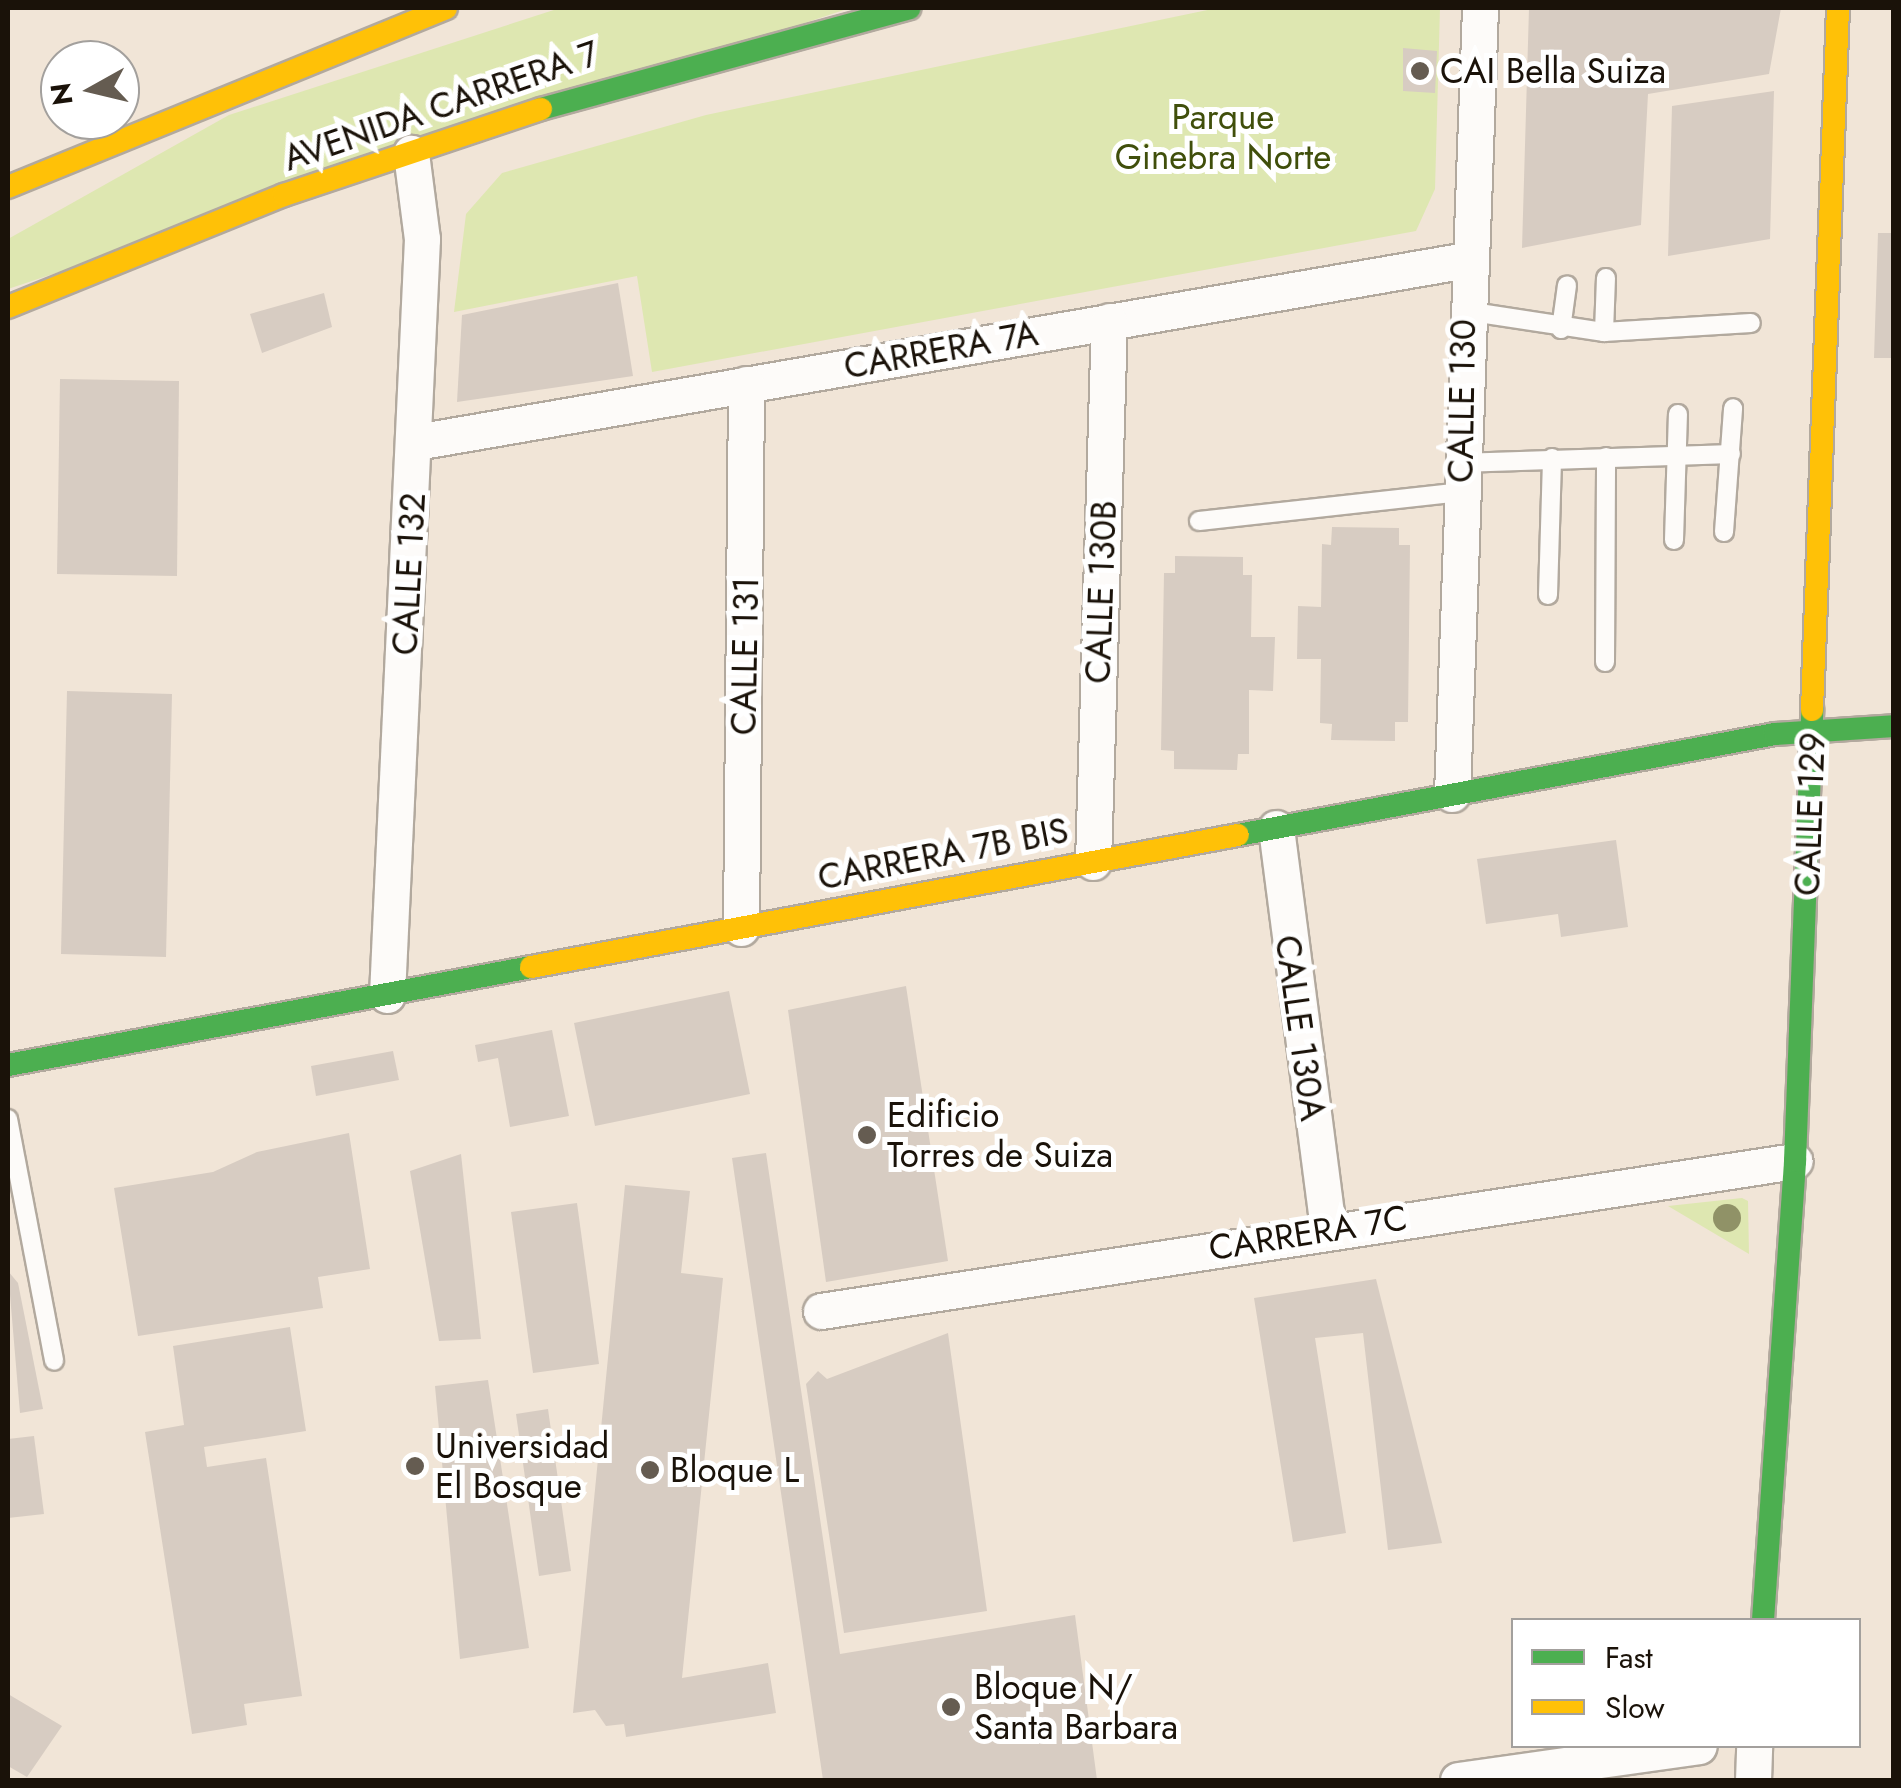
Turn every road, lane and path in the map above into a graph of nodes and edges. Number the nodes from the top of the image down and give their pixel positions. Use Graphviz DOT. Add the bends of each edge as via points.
graph roads {
  1 [pos="446,8"];
  2 [pos="909,8"];
  3 [pos="1480,8"];
  4 [pos="1838,8"];
  5 [pos="411,153"];
  6 [pos="8,186"];
  7 [pos="1466,260"];
  8 [pos="1606,278"];
  9 [pos="1567,285"];
  10 [pos="8,308"];
  11 [pos="1463,311"];
  12 [pos="1108,321"];
  13 [pos="1751,323"];
  14 [pos="1561,329"];
  15 [pos="1604,332"];
  16 [pos="746,384"];
  17 [pos="1733,408"];
  18 [pos="1678,414"];
  19 [pos="416,442"];
  20 [pos="1730,454"];
  21 [pos="1674,456"];
  22 [pos="1606,457"];
  23 [pos="1552,458"];
  24 [pos="1460,478"];
  25 [pos="1199,521"];
  26 [pos="1724,532"];
  27 [pos="1674,540"];
  28 [pos="1548,595"];
  29 [pos="1605,662"];
  30 [pos="1894,726"];
  31 [pos="1814,727"];
  32 [pos="1452,794"];
  33 [pos="1276,828"];
  34 [pos="1093,862"];
  35 [pos="740,928"];
  36 [pos="387,995"];
  37 [pos="8,1065"];
  38 [pos="8,1119"];
  39 [pos="12,1161"];
  40 [pos="1796,1162"];
  41 [pos="1328,1228"];
  42 [pos="821,1311"];
  43 [pos="54,1361"];
  44 [pos="1763,1618"];
  45 [pos="1685,1748"];
  46 [pos="1754,1748"];
  47 [pos="1458,1780"];
  48 [pos="1753,1780"];
  1 -- 6 [label="street"];
  2 -- 5 [label="street, AVENIDA CARRERA 7" via="675,65"];
  3 -- 7 [label="street, CALLE 130"];
  4 -- 31 [label="street, CALLE 129"];
  5 -- 10 [label="street, AVENIDA CARRERA 7"];
  5 -- 19 [label="street, CALLE 132" via="422,239"];
  7 -- 11 [label="street, CALLE 130"];
  7 -- 12 [label="street, CARRERA 7A"];
  8 -- 15 [label="lane"];
  9 -- 14 [label="lane"];
  11 -- 14 [label="lane" via="1509,310"];
  11 -- 24 [label="street, CALLE 130"];
  12 -- 16 [label="street, CARRERA 7A"];
  12 -- 34 [label="street, CALLE 130B"];
  13 -- 15 [label="lane"];
  14 -- 15 [label="lane"];
  16 -- 19 [label="street, CARRERA 7A"];
  16 -- 35 [label="street, CALLE 131"];
  17 -- 20 [label="lane"];
  18 -- 21 [label="lane"];
  19 -- 36 [label="street, CALLE 132"];
  20 -- 21 [label="lane"];
  20 -- 26 [label="lane"];
  21 -- 22 [label="lane"];
  21 -- 27 [label="lane"];
  22 -- 23 [label="lane"];
  22 -- 29 [label="lane"];
  23 -- 24 [label="lane"];
  23 -- 28 [label="lane"];
  24 -- 25 [label="lane"];
  24 -- 32 [label="street, CALLE 130"];
  30 -- 31 [label="street, CARRERA 7B BIS"];
  31 -- 32 [label="street, CARRERA 7B BIS"];
  31 -- 40 [label="street, CALLE 129"];
  32 -- 33 [label="street, CARRERA 7B BIS"];
  33 -- 34 [label="street, CARRERA 7B BIS"];
  33 -- 41 [label="street, CALLE 130A"];
  34 -- 35 [label="street, CARRERA 7B BIS"];
  35 -- 36 [label="street, CARRERA 7B BIS"];
  36 -- 37 [label="street, CARRERA 7B BIS"];
  38 -- 39 [label="lane"];
  39 -- 43 [label="lane"];
  40 -- 41 [label="street, CARRERA 7C"];
  40 -- 44 [label="street, CALLE 129"];
  41 -- 42 [label="street, CARRERA 7C"];
  45 -- 47 [label="street"];
  46 -- 48 [label="street"];
}
